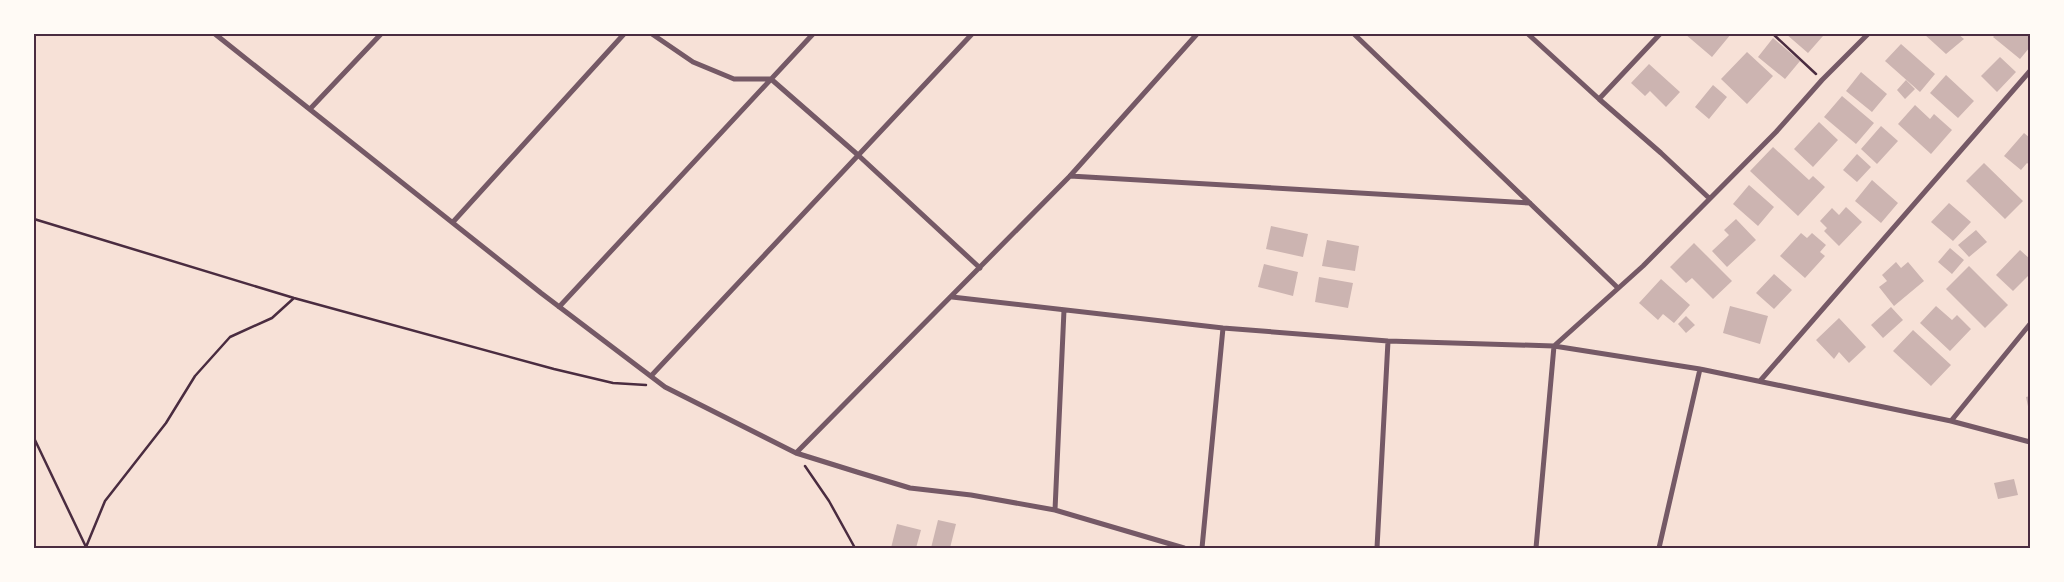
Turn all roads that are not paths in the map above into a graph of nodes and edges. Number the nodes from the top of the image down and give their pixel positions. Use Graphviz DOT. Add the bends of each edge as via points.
graph roads {
  1 [pos="215,34"];
  2 [pos="381,34"];
  3 [pos="624,34"];
  4 [pos="652,34"];
  5 [pos="814,34"];
  6 [pos="972,34"];
  7 [pos="1197,34"];
  8 [pos="1354,34"];
  9 [pos="1528,34"];
  10 [pos="1660,34"];
  11 [pos="1868,34"];
  12 [pos="2030,72"];
  13 [pos="772,79"];
  14 [pos="1600,99"];
  15 [pos="310,109"];
  16 [pos="858,155"];
  17 [pos="1070,176"];
  18 [pos="1709,198"];
  19 [pos="1530,203"];
  20 [pos="453,222"];
  21 [pos="980,268"];
  22 [pos="1618,288"];
  23 [pos="952,297"];
  24 [pos="559,307"];
  25 [pos="1064,310"];
  26 [pos="2030,324"];
  27 [pos="1223,328"];
  28 [pos="1388,341"];
  29 [pos="1554,346"];
  30 [pos="1700,369"];
  31 [pos="650,376"];
  32 [pos="1760,381"];
  33 [pos="1951,421"];
  34 [pos="2030,442"];
  35 [pos="796,453"];
  36 [pos="1055,510"];
  37 [pos="1184,548"];
  38 [pos="1202,548"];
  39 [pos="1377,548"];
  40 [pos="1536,548"];
  41 [pos="1659,548"];
  1 -- 15 [label="street"];
  2 -- 15 [label="street"];
  3 -- 20 [label="street"];
  4 -- 13 [label="street" via="693,62 734,79"];
  5 -- 13 [label="street"];
  6 -- 16 [label="street"];
  7 -- 17 [label="street"];
  8 -- 19 [label="street"];
  9 -- 14 [label="street"];
  10 -- 14 [label="street"];
  11 -- 18 [label="street"];
  12 -- 32 [label="street"];
  13 -- 16 [label="street"];
  13 -- 24 [label="street"];
  14 -- 18 [label="street"];
  15 -- 20 [label="street"];
  16 -- 21 [label="street"];
  16 -- 31 [label="street"];
  17 -- 19 [label="street"];
  17 -- 21 [label="street"];
  18 -- 22 [label="street"];
  19 -- 22 [label="street"];
  20 -- 24 [label="street"];
  21 -- 23 [label="street"];
  22 -- 29 [label="street"];
  23 -- 25 [label="street"];
  23 -- 35 [label="street"];
  24 -- 31 [label="street"];
  25 -- 27 [label="street"];
  25 -- 36 [label="street"];
  26 -- 33 [label="street"];
  27 -- 28 [label="street"];
  27 -- 38 [label="street"];
  28 -- 29 [label="street"];
  28 -- 39 [label="street"];
  29 -- 30 [label="street"];
  29 -- 40 [label="street"];
  30 -- 32 [label="street"];
  30 -- 41 [label="street"];
  31 -- 35 [label="street" via="665,387"];
  32 -- 33 [label="street"];
  33 -- 34 [label="street"];
  35 -- 36 [label="street" via="910,488"];
  36 -- 37 [label="street"];
}
